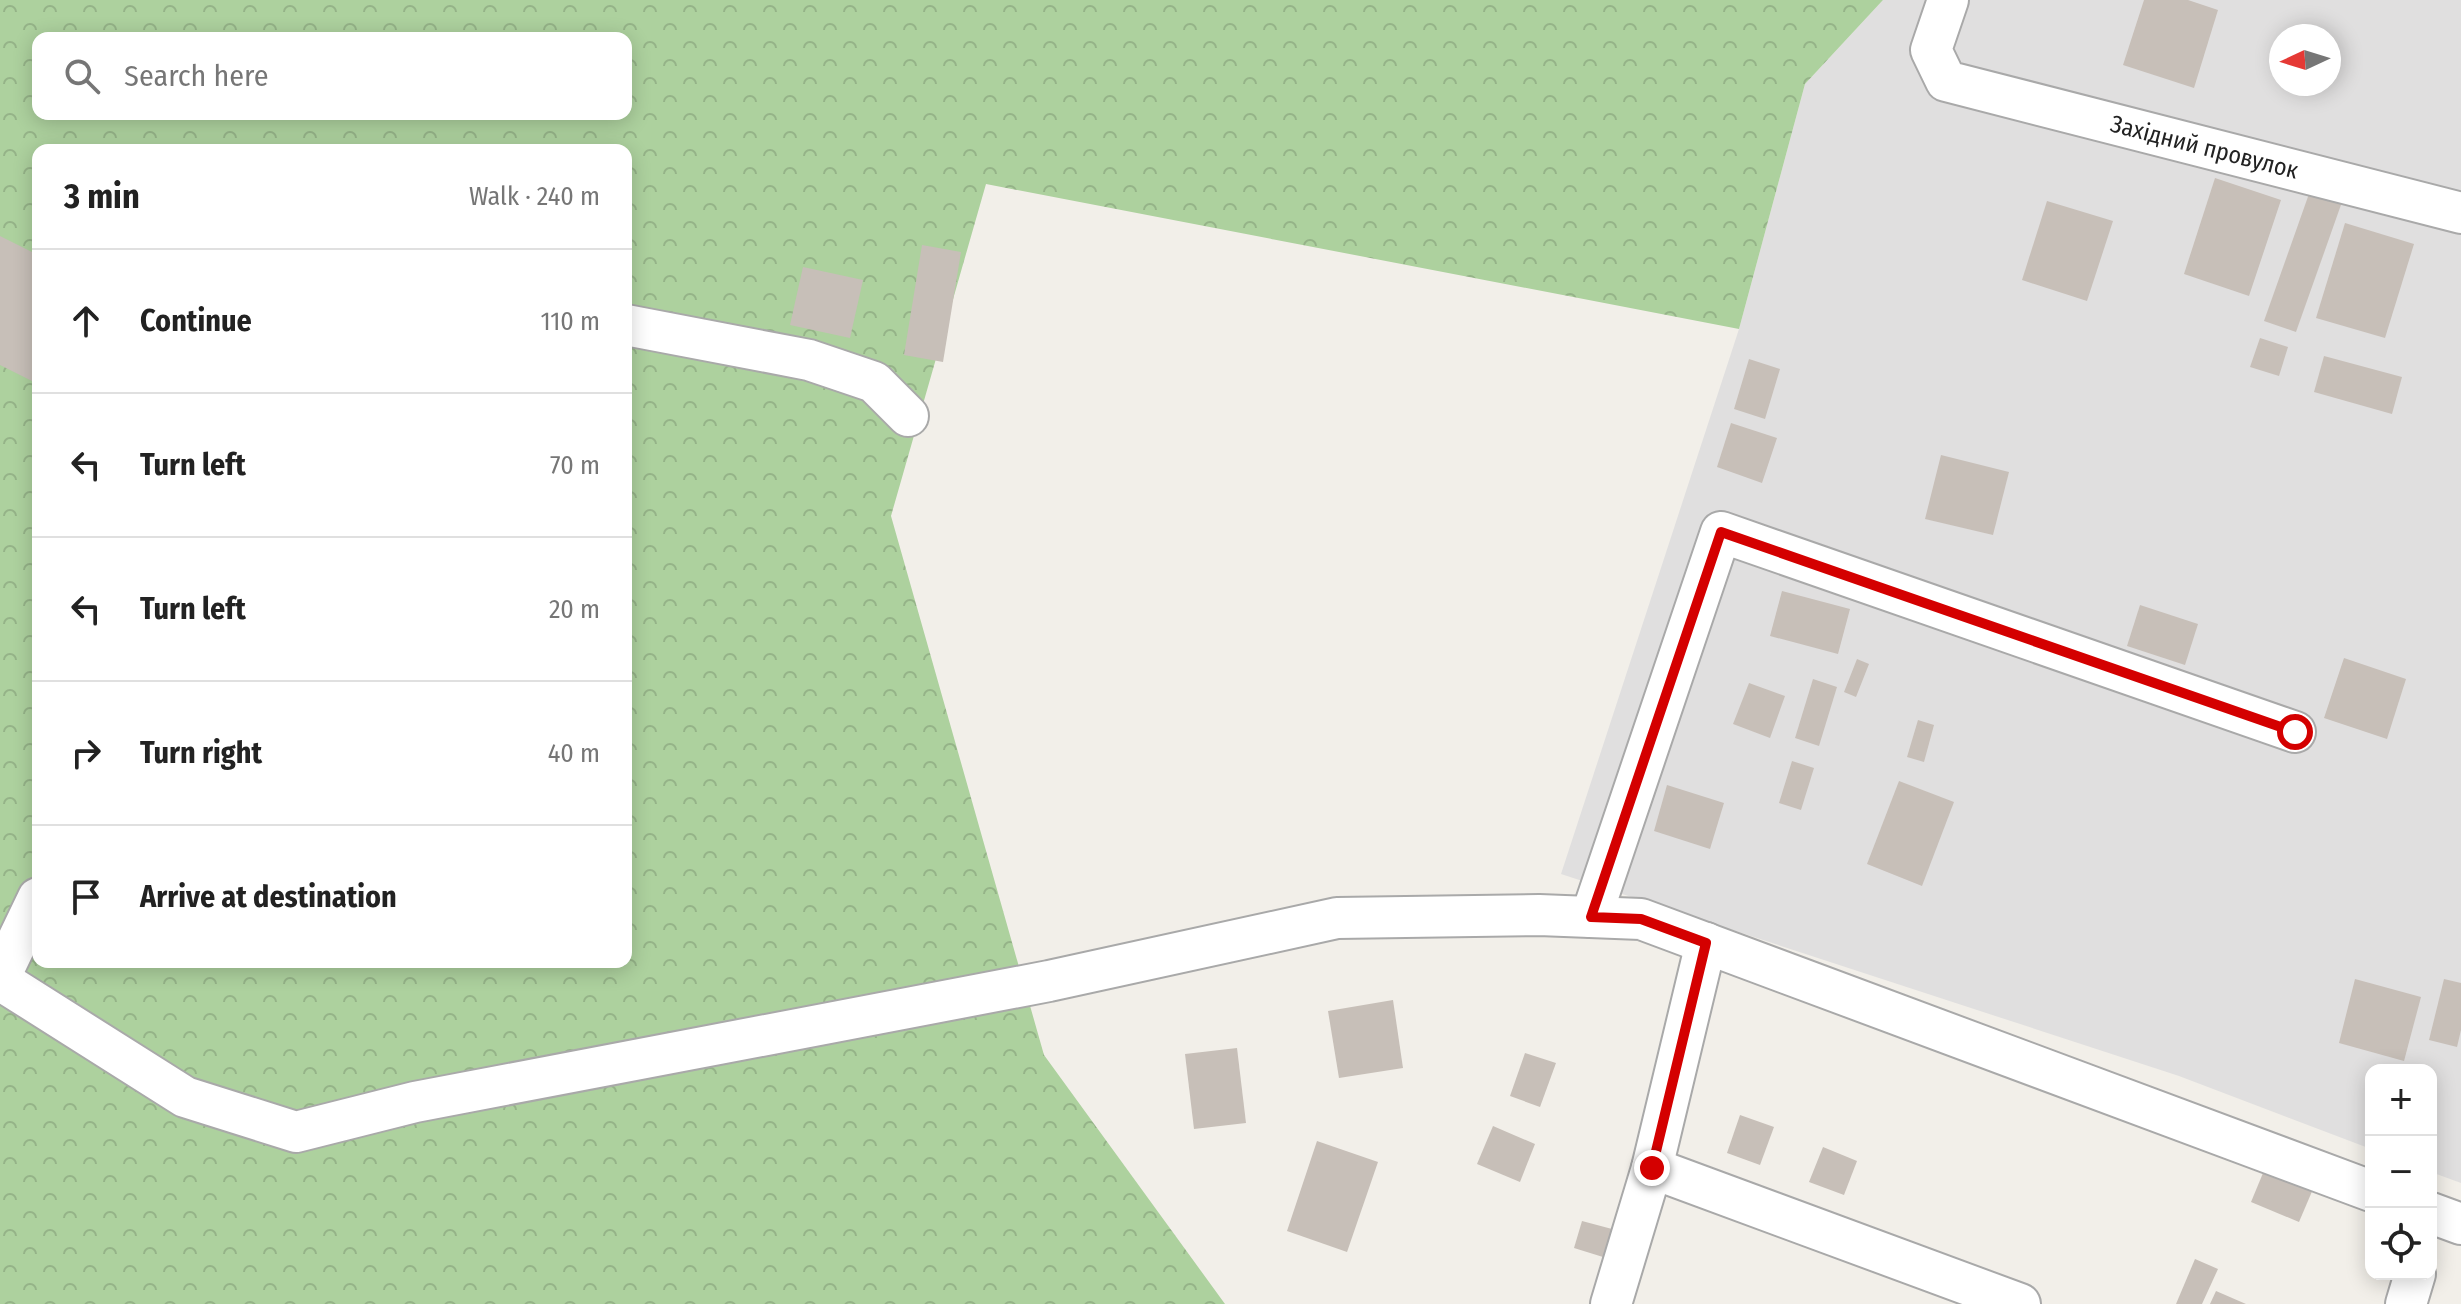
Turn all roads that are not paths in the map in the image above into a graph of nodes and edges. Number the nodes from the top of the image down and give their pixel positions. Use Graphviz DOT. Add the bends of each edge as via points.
graph roads {
  1 [pos="1948,0"];
  2 [pos="2461,213"];
  3 [pos="632,326"];
  4 [pos="908,416"];
  5 [pos="2295,732"];
  6 [pos="32,911"];
  7 [pos="1591,917"];
  8 [pos="1706,943"];
  9 [pos="0,978"];
  10 [pos="1652,1168"];
  11 [pos="2365,1189"];
  12 [pos="2413,1280"];
  13 [pos="1611,1304"];
  14 [pos="2020,1304"];
  15 [pos="2406,1304"];
  1 -- 2 [label="street, Західний провулок" via="1931,50 1946,81"];
  3 -- 4 [label="street" via="809,360 874,382"];
  5 -- 7 [label="street" via="1721,532"];
  6 -- 9 [label="street"];
  7 -- 8 [label="street" via="1641,919"];
  7 -- 9 [label="street" via="1337,918 1049,981 415,1102 296,1132 185,1097"];
  8 -- 10 [label="street"];
  8 -- 11 [label="street"];
  10 -- 13 [label="street"];
  10 -- 14 [label="street"];
  12 -- 15 [label="street"];
}
